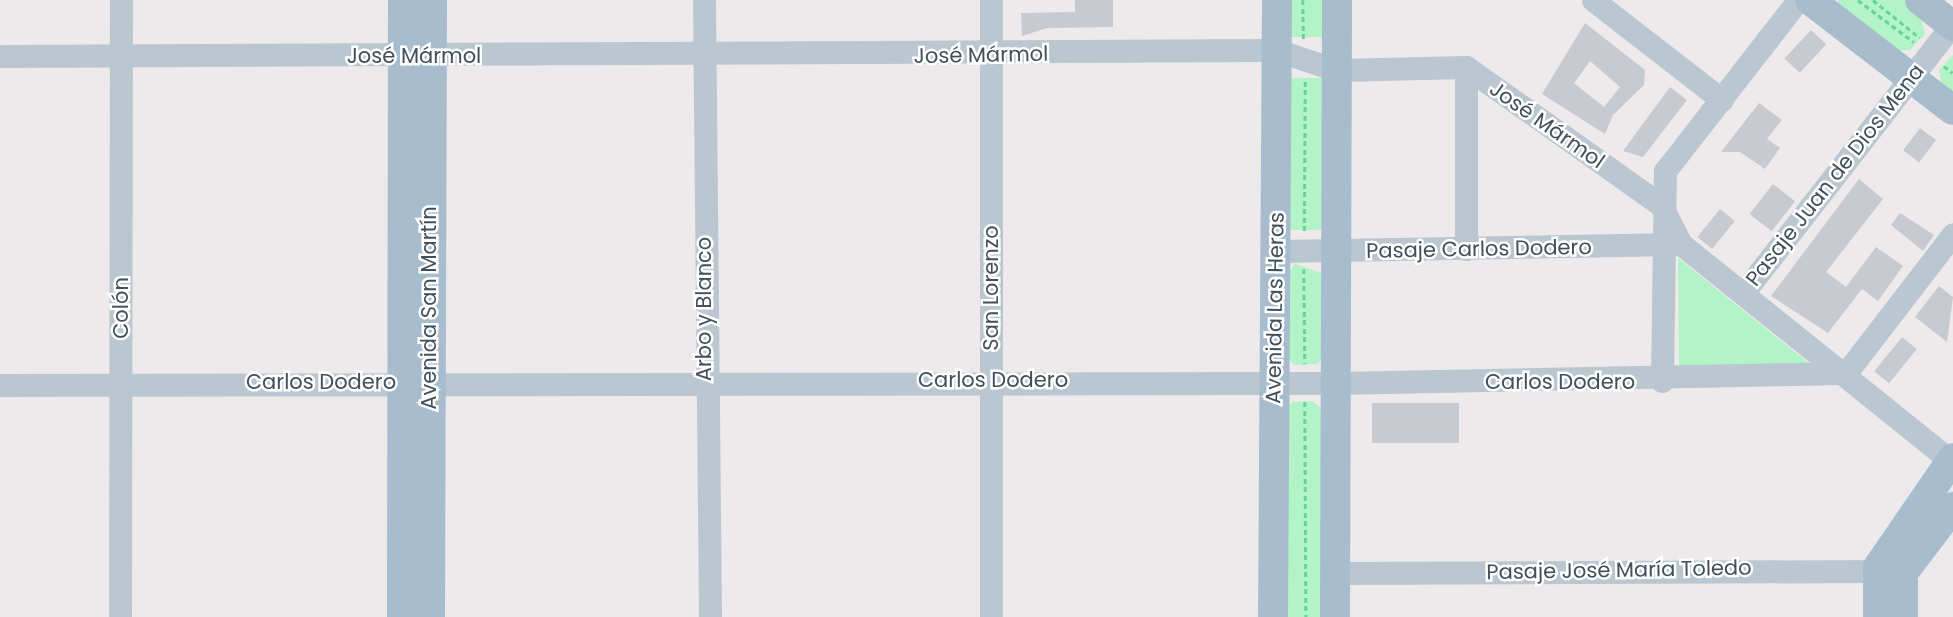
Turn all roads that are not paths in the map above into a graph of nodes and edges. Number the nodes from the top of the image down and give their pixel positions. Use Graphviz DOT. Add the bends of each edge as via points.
graph roads {
  1 [pos="121,0"];
  2 [pos="403,0"];
  3 [pos="432,0"];
  4 [pos="704,0"];
  5 [pos="991,0"];
  6 [pos="1277,0"];
  7 [pos="1336,0"];
  8 [pos="1594,0"];
  9 [pos="1798,0"];
  10 [pos="1810,0"];
  11 [pos="1920,0"];
  12 [pos="1952,25"];
  13 [pos="1276,50"];
  14 [pos="122,54"];
  15 [pos="991,55"];
  16 [pos="0,56"];
  17 [pos="704,56"];
  18 [pos="418,57"];
  19 [pos="1466,67"];
  20 [pos="1337,71"];
  21 [pos="1910,78"];
  22 [pos="1722,100"];
  23 [pos="1953,110"];
  24 [pos="1661,205"];
  25 [pos="1953,234"];
  26 [pos="1671,244"];
  27 [pos="1466,249"];
  28 [pos="1291,251"];
  29 [pos="1337,251"];
  30 [pos="1744,292"];
  31 [pos="1846,373"];
  32 [pos="704,379"];
  33 [pos="1273,380"];
  34 [pos="991,381"];
  35 [pos="1662,381"];
  36 [pos="415,382"];
  37 [pos="1336,383"];
  38 [pos="121,384"];
  39 [pos="0,385"];
  40 [pos="1952,461"];
  41 [pos="1953,507"];
  42 [pos="1891,570"];
  43 [pos="1335,573"];
  44 [pos="120,617"];
  45 [pos="402,617"];
  46 [pos="430,617"];
  47 [pos="710,617"];
  48 [pos="991,617"];
  49 [pos="1273,617"];
  50 [pos="1335,617"];
  51 [pos="1878,617"];
  52 [pos="1903,617"];
  1 -- 14 [label="street, Colón"];
  2 -- 18 [label="main road, Avenida San Martín"];
  3 -- 18 [label="main road, Avenida San Martín"];
  4 -- 17 [label="street, Arbo y Blanco"];
  5 -- 15 [label="street, San Lorenzo"];
  6 -- 13 [label="main road, Avenida Las Heras"];
  7 -- 20 [label="main road"];
  8 -- 22 [label="street"];
  9 -- 22 [label="street"];
  10 -- 21 [label="main road"];
  11 -- 12 [label="main road"];
  12 -- 21 [label="street, Pasaje Juan de Dios Mena"];
  13 -- 15 [label="street, José Mármol"];
  13 -- 20 [label="street, José Mármol"];
  13 -- 28 [label="main road, Avenida Las Heras"];
  14 -- 16 [label="street, José Mármol"];
  14 -- 18 [label="street, José Mármol"];
  14 -- 38 [label="street, Colón"];
  15 -- 17 [label="street, José Mármol"];
  15 -- 34 [label="street, San Lorenzo"];
  17 -- 18 [label="street, José Mármol"];
  17 -- 32 [label="street, Arbo y Blanco"];
  18 -- 36 [label="main road, Avenida San Martín"];
  19 -- 20 [label="street, José Mármol"];
  19 -- 24 [label="street, José Mármol"];
  19 -- 27 [label="street"];
  20 -- 29 [label="main road"];
  21 -- 23 [label="main road"];
  21 -- 30 [label="street, Pasaje Juan de Dios Mena"];
  22 -- 24 [label="street" via="1665,171"];
  24 -- 26 [label="street"];
  25 -- 31 [label="street"];
  26 -- 27 [label="street, Pasaje Carlos Dodero"];
  26 -- 30 [label="street"];
  26 -- 35 [label="street"];
  27 -- 29 [label="street, Pasaje Carlos Dodero"];
  28 -- 29 [label="street, Pasaje Carlos Dodero"];
  28 -- 33 [label="main road, Avenida Las Heras"];
  29 -- 37 [label="main road"];
  30 -- 31 [label="street"];
  31 -- 35 [label="street, Carlos Dodero"];
  31 -- 40 [label="street"];
  32 -- 34 [label="street, Carlos Dodero"];
  32 -- 36 [label="street, Carlos Dodero"];
  32 -- 47 [label="street, Arbo y Blanco"];
  33 -- 34 [label="street, Carlos Dodero"];
  33 -- 37 [label="street, Carlos Dodero"];
  33 -- 49 [label="main road, Avenida Las Heras"];
  34 -- 48 [label="street, San Lorenzo"];
  35 -- 37 [label="street, Carlos Dodero"];
  36 -- 38 [label="street, Carlos Dodero"];
  36 -- 45 [label="main road, Avenida San Martín"];
  36 -- 46 [label="main road, Avenida San Martín"];
  37 -- 43 [label="main road"];
  38 -- 39 [label="street, Carlos Dodero"];
  38 -- 44 [label="street, Colón"];
  40 -- 42 [label="main road"];
  41 -- 42 [label="main road"];
  42 -- 43 [label="street, Pasaje José María Toledo"];
  42 -- 51 [label="main road"];
  42 -- 52 [label="main road"];
  43 -- 50 [label="main road"];
}
